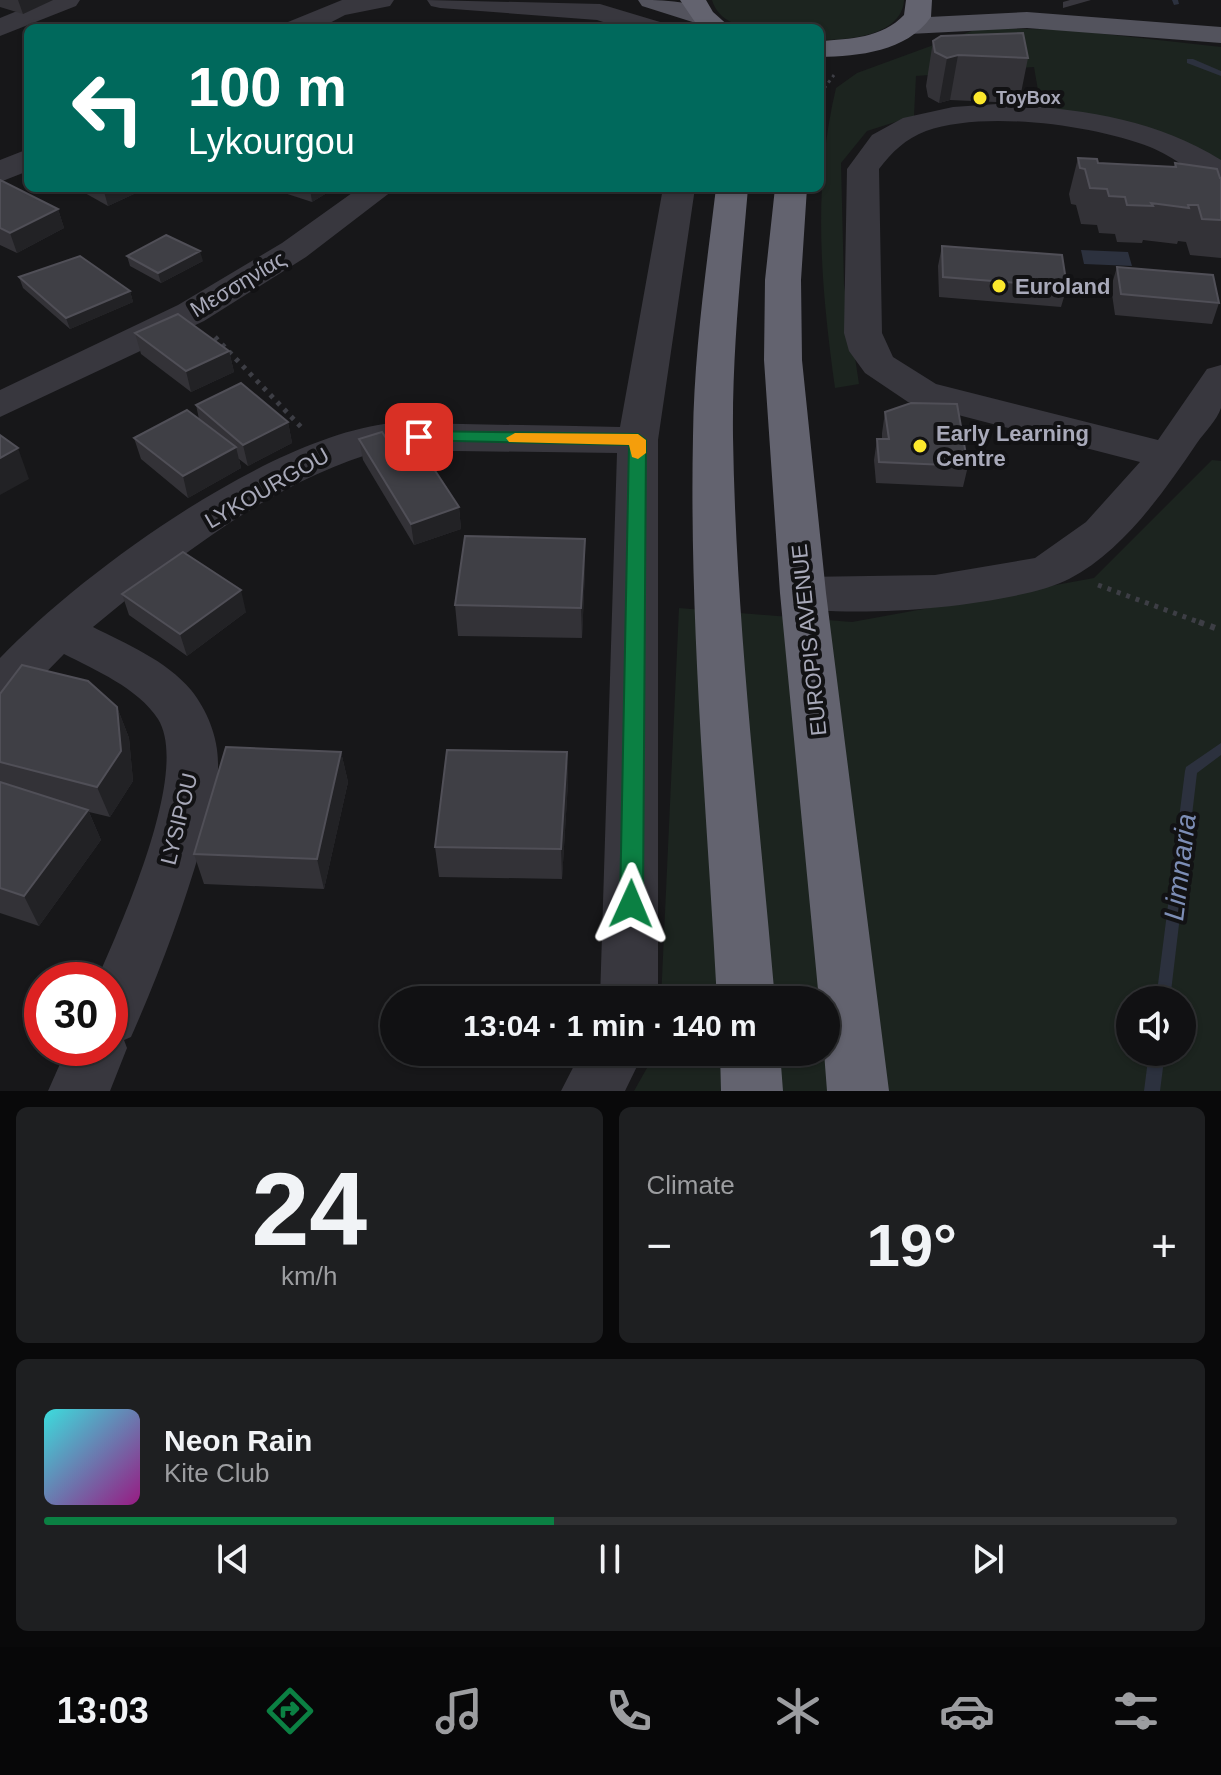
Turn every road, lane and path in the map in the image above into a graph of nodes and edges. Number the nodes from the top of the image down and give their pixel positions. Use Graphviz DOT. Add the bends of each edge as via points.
graph roads {
  1 [pos="67,0"];
  2 [pos="381,0"];
  3 [pos="440,0"];
  4 [pos="651,0"];
  5 [pos="919,0"];
  6 [pos="1007,0"];
  7 [pos="1076,3"];
  8 [pos="704,15"];
  9 [pos="1221,18"];
  10 [pos="306,24"];
  11 [pos="638,24"];
  12 [pos="909,26"];
  13 [pos="0,28"];
  14 [pos="1221,35"];
  15 [pos="871,43"];
  16 [pos="824,49"];
  17 [pos="824,72"];
  18 [pos="24,161"];
  19 [pos="0,172"];
  20 [pos="1221,174"];
  21 [pos="374,192"];
  22 [pos="678,192"];
  23 [pos="732,192"];
  24 [pos="791,192"];
  25 [pos="191,313"];
  26 [pos="1221,377"];
  27 [pos="0,405"];
  28 [pos="638,440"];
  29 [pos="325,452"];
  30 [pos="1165,455"];
  31 [pos="1053,569"];
  32 [pos="803,593"];
  33 [pos="58,630"];
  34 [pos="1221,630"];
  35 [pos="0,689"];
  36 [pos="128,975"];
  37 [pos="629,986"];
  38 [pos="745,986"];
  39 [pos="89,1066"];
  40 [pos="606,1066"];
  41 [pos="751,1066"];
  42 [pos="79,1091"];
  43 [pos="592,1091"];
  44 [pos="752,1091"];
  45 [pos="858,1091"];
  1 -- 13 [label="street"];
  2 -- 10 [label="street" via="337,9"];
  3 -- 11 [label="street" via="600,12"];
  4 -- 8 [label="main road"];
  5 -- 12 [label="highway" via="919,13"];
  6 -- 7 [label="main road"];
  7 -- 9 [label="main road"];
  12 -- 14 [label="main road" via="1024,18"];
  12 -- 15 [label="highway"];
  15 -- 16 [label="highway"];
  15 -- 17 [label="highway"];
  18 -- 19 [label="street"];
  20 -- 30 [label="street" via="1160,141 1118,128 1006,115 957,116 903,127 876,146 863,169 863,333 879,365 922,393"];
  21 -- 25 [label="street, Μεσσηνίας" via="294,250"];
  22 -- 28 [label="street"];
  23 -- 38 [label="highway" via="713,436"];
  24 -- 32 [label="highway, EUROPIS AVENUE" via="783,360"];
  25 -- 27 [label="street, Μεσσηνίας"];
  25 -- 29 [label="path"];
  26 -- 30 [label="street"];
  28 -- 29 [label="street, LYKOURGOU" via="384,437"];
  28 -- 37 [label="street"];
  29 -- 33 [label="street, LYKOURGOU" via="193,531"];
  30 -- 31 [label="street" via="1097,539"];
  31 -- 32 [label="street" via="969,589"];
  31 -- 34 [label="path"];
  32 -- 45 [label="highway, EUROPIS AVENUE"];
  33 -- 35 [label="street, LYKOURGOU"];
  33 -- 36 [label="street, LYSIPOU" via="138,674 168,697 190,738 188,803 153,916"];
  39 -- 42 [label="street"];
  40 -- 43 [label="street"];
  41 -- 44 [label="highway"];
}
